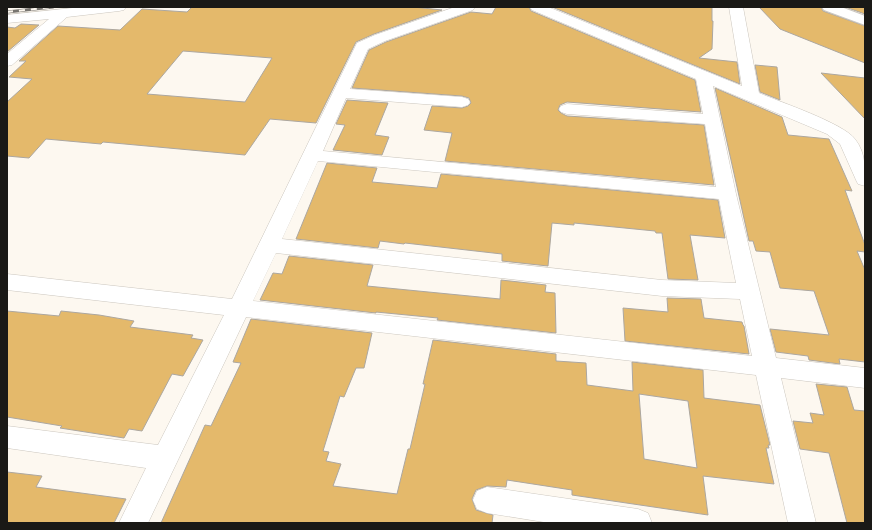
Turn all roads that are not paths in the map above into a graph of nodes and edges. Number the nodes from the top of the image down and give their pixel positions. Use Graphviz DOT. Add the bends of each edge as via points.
graph roads {
  1 [pos="119,7"];
  2 [pos="468,7"];
  3 [pos="537,7"];
  4 [pos="736,7"];
  5 [pos="829,7"];
  6 [pos="62,14"];
  7 [pos="7,19"];
  8 [pos="865,21"];
  9 [pos="7,62"];
  10 [pos="703,75"];
  11 [pos="340,93"];
  12 [pos="751,96"];
  13 [pos="462,102"];
  14 [pos="567,109"];
  15 [pos="712,120"];
  16 [pos="312,155"];
  17 [pos="865,180"];
  18 [pos="727,194"];
  19 [pos="269,245"];
  20 [pos="7,282"];
  21 [pos="749,291"];
  22 [pos="239,308"];
  23 [pos="767,366"];
  24 [pos="865,378"];
  25 [pos="7,437"];
  26 [pos="164,458"];
  27 [pos="486,500"];
  28 [pos="133,523"];
  29 [pos="638,523"];
  30 [pos="802,523"];
  1 -- 6 [label="street"];
  2 -- 11 [label="street" via="362,46"];
  3 -- 10 [label="street"];
  4 -- 12 [label="street"];
  5 -- 8 [label="highway"];
  6 -- 7 [label="street"];
  6 -- 9 [label="street"];
  10 -- 12 [label="street"];
  10 -- 15 [label="street"];
  11 -- 13 [label="street"];
  11 -- 16 [label="street"];
  12 -- 17 [label="street" via="833,130 848,141"];
  14 -- 15 [label="street"];
  15 -- 18 [label="street"];
  16 -- 18 [label="street"];
  16 -- 19 [label="street"];
  18 -- 21 [label="street"];
  19 -- 21 [label="street" via="662,288"];
  19 -- 22 [label="street"];
  20 -- 22 [label="street"];
  21 -- 23 [label="street"];
  22 -- 23 [label="street"];
  22 -- 26 [label="street"];
  23 -- 24 [label="street"];
  23 -- 30 [label="street"];
  25 -- 26 [label="street"];
  26 -- 28 [label="street"];
  27 -- 29 [label="street"];
}
